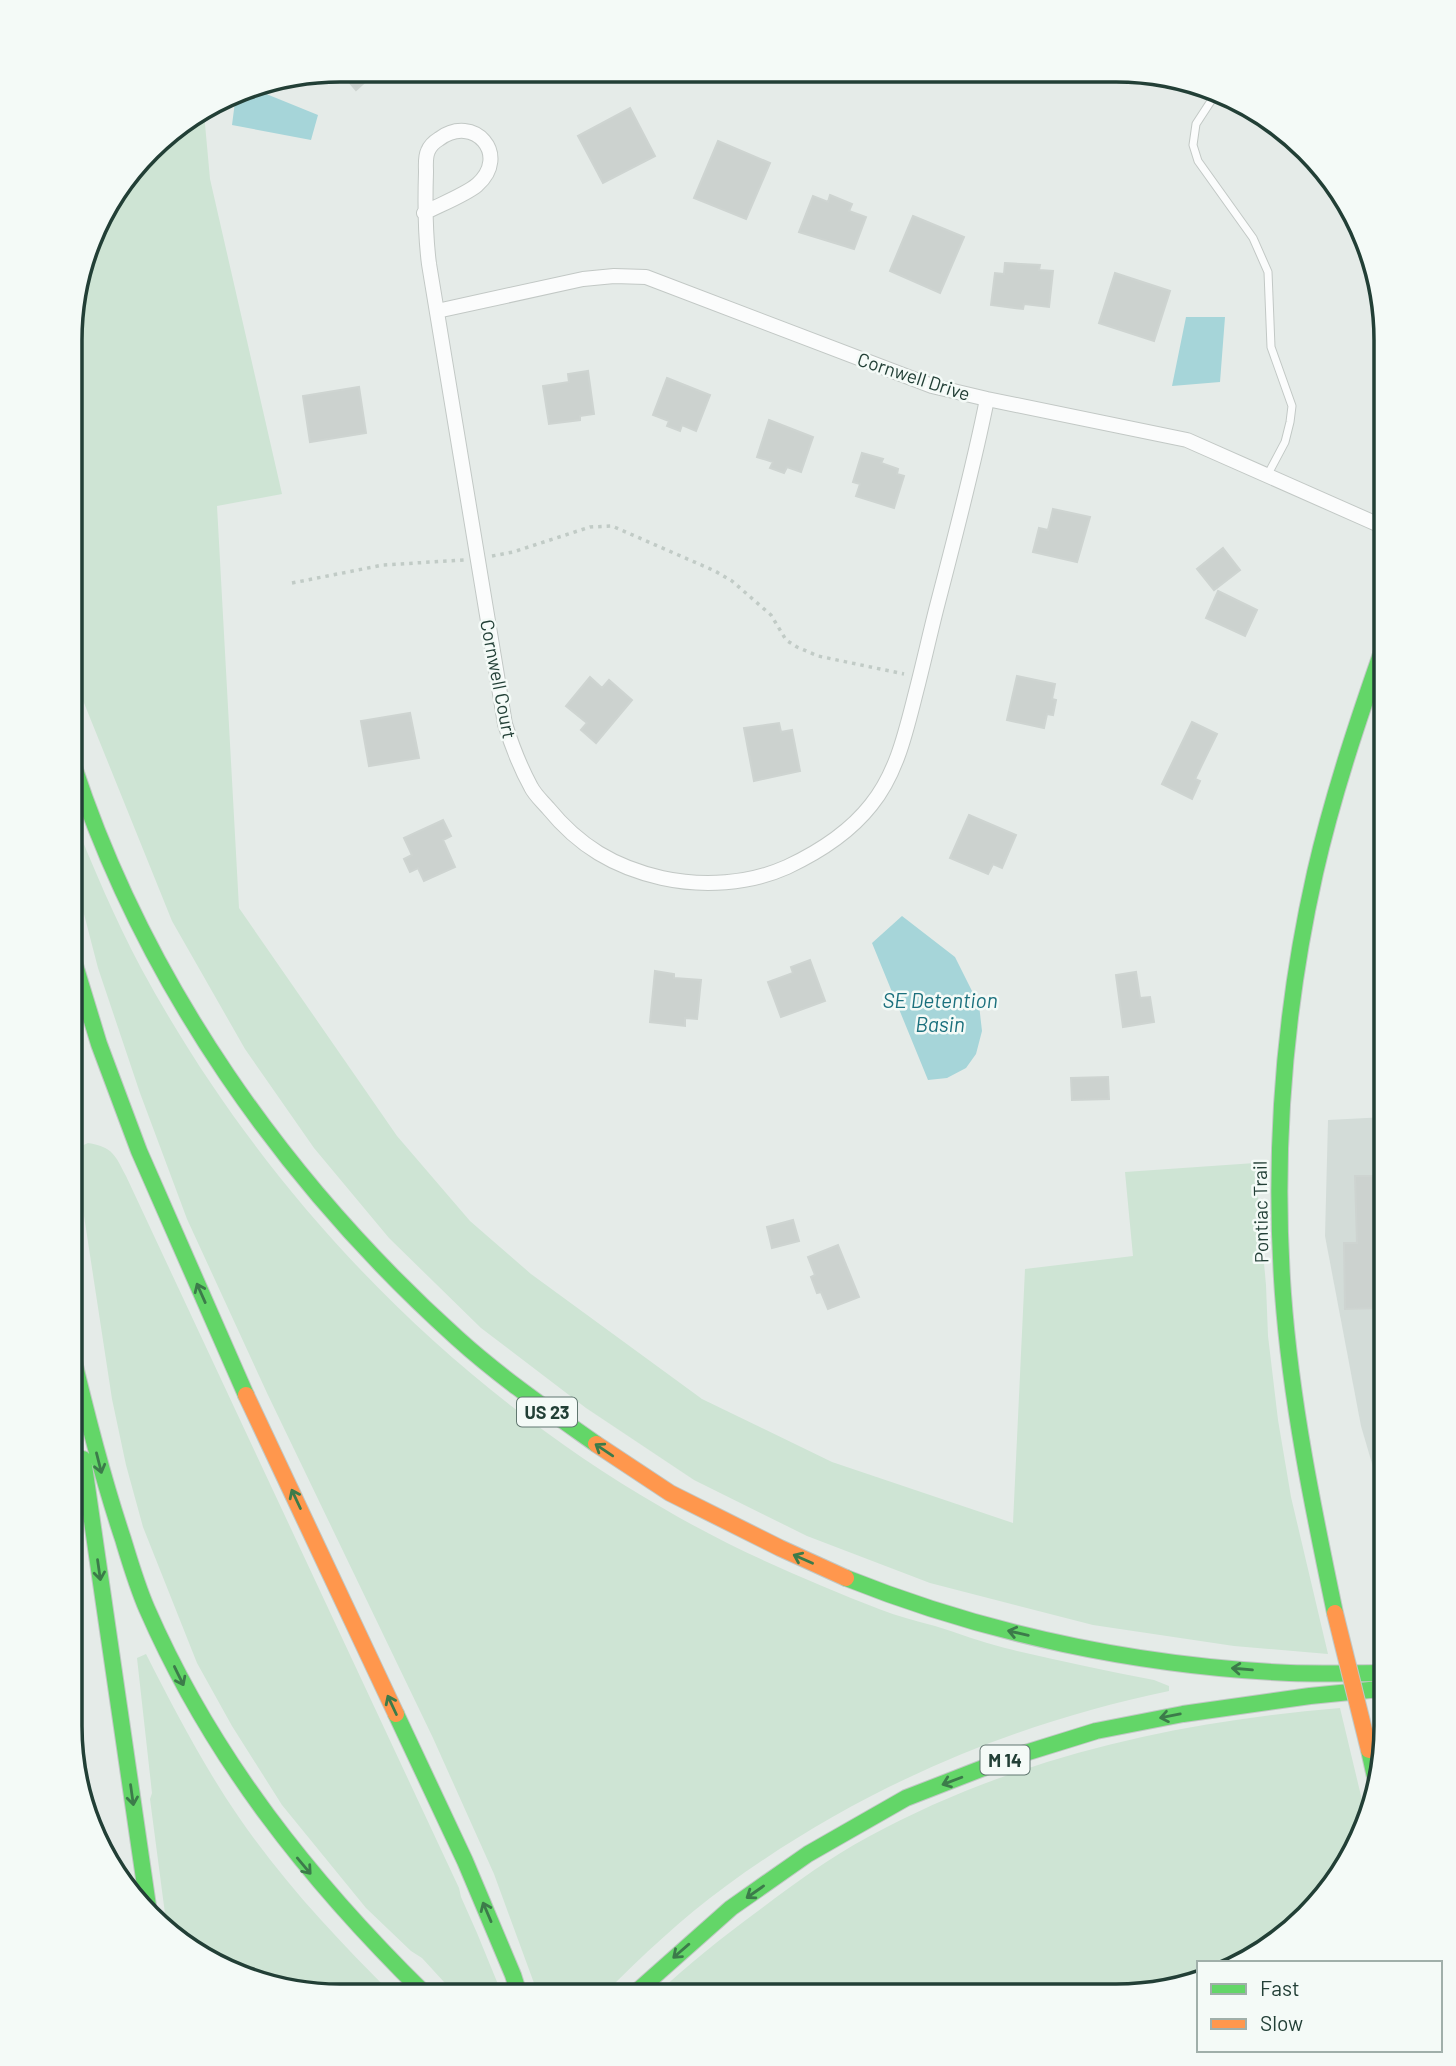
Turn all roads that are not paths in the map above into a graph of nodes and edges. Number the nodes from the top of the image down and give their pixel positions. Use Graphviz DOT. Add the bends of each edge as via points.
graph roads {
  1 [pos="1211,101"];
  2 [pos="424,213"];
  3 [pos="437,311"];
  4 [pos="987,399"];
  5 [pos="1268,474"];
  6 [pos="1374,523"];
  7 [pos="1374,674"];
  8 [pos="82,793"];
  9 [pos="82,988"];
  10 [pos="82,1394"];
  11 [pos="82,1443"];
  12 [pos="1374,1673"];
  13 [pos="1374,1689"];
  14 [pos="1371,1763"];
  15 [pos="147,1897"];
  16 [pos="414,1984"];
  17 [pos="516,1984"];
  18 [pos="645,1984"];
  1 -- 5 [label="lane" via="1196,124 1193,145 1198,160 1253,239 1268,272 1271,347 1292,406 1285,442"];
  2 -- 2 [label="street, Cornwell Court" via="426,153 449,132 468,130 477,135 492,156 490,168 475,187"];
  2 -- 3 [label="street, Cornwell Court"];
  3 -- 4 [label="street, Cornwell Drive" via="583,279 646,277 932,386"];
  3 -- 4 [label="street, Cornwell Court" via="505,724 516,757 532,790 581,842 618,864 672,880 725,883 782,869 834,841 872,804 904,742"];
  4 -- 5 [label="street, Cornwell Drive" via="1187,440"];
  5 -- 6 [label="street, Cornwell Drive"];
  7 -- 14 [label="main road, Pontiac Trail, bridge" via="1315,873 1295,984 1280,1152 1282,1275 1295,1404 1335,1613"];
  12 -- 8 [label="main road, US 23, one-way" via="1276,1672 1160,1662 1004,1630 910,1602 800,1559 659,1486 554,1417 482,1360 401,1286 340,1223 264,1129 170,985 118,881"];
  17 -- 9 [label="main road, one-way" via="466,1861 236,1374 139,1151"];
  10 -- 16 [label="main road, one-way" via="105,1488 131,1564 183,1684 241,1781 289,1848"];
  11 -- 15 [label="main road, one-way"];
  13 -- 18 [label="main road, M 14, one-way" via="1183,1714 1096,1731 906,1798 808,1854 731,1908"];
}
